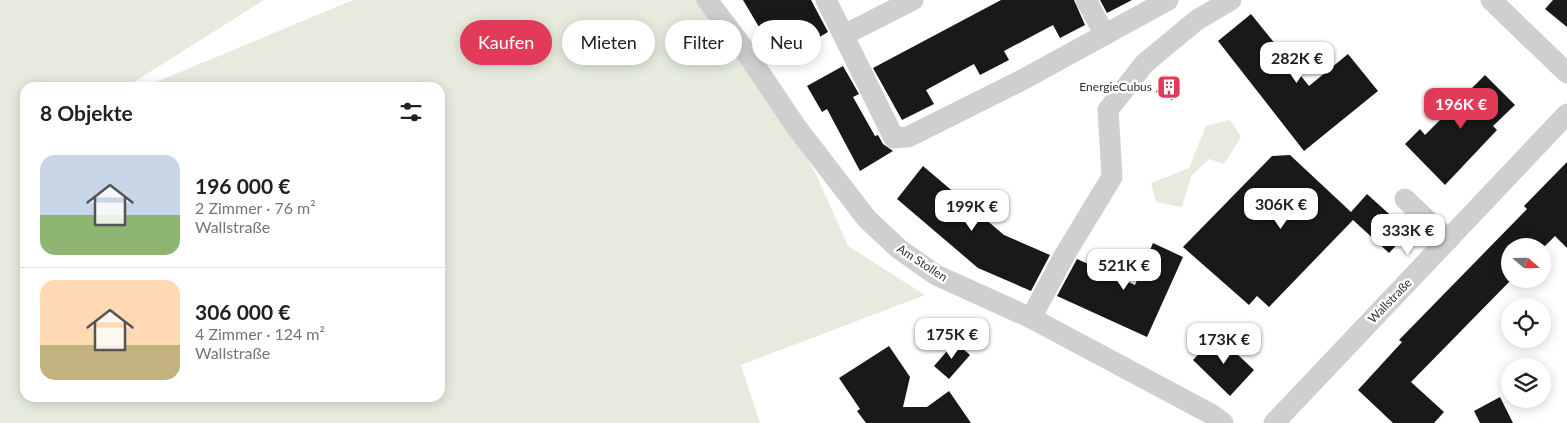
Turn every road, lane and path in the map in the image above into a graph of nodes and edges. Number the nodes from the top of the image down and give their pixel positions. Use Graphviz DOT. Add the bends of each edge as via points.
graph roads {
  1 [pos="708,0"];
  2 [pos="826,0"];
  3 [pos="913,0"];
  4 [pos="1086,0"];
  5 [pos="1168,0"];
  6 [pos="1231,0"];
  7 [pos="1491,0"];
  8 [pos="1104,35"];
  9 [pos="844,36"];
  10 [pos="1567,73"];
  11 [pos="1567,114"];
  12 [pos="1405,199"];
  13 [pos="1448,240"];
  14 [pos="1032,318"];
  15 [pos="1223,423"];
  16 [pos="1274,423"];
  1 -- 14 [label="street, Am Stollen" via="797,128 867,219 899,250 936,275"];
  2 -- 9 [label="street"];
  3 -- 9 [label="street"];
  4 -- 8 [label="street"];
  5 -- 8 [label="street"];
  6 -- 14 [label="street" via="1197,20 1145,63 1108,110 1112,177 1064,256"];
  7 -- 10 [label="street"];
  8 -- 9 [label="street" via="908,137 894,138"];
  11 -- 13 [label="street, Wallstraße"];
  12 -- 13 [label="street"];
  13 -- 16 [label="street, Wallstraße"];
  14 -- 15 [label="street, Am Stollen"];
}
